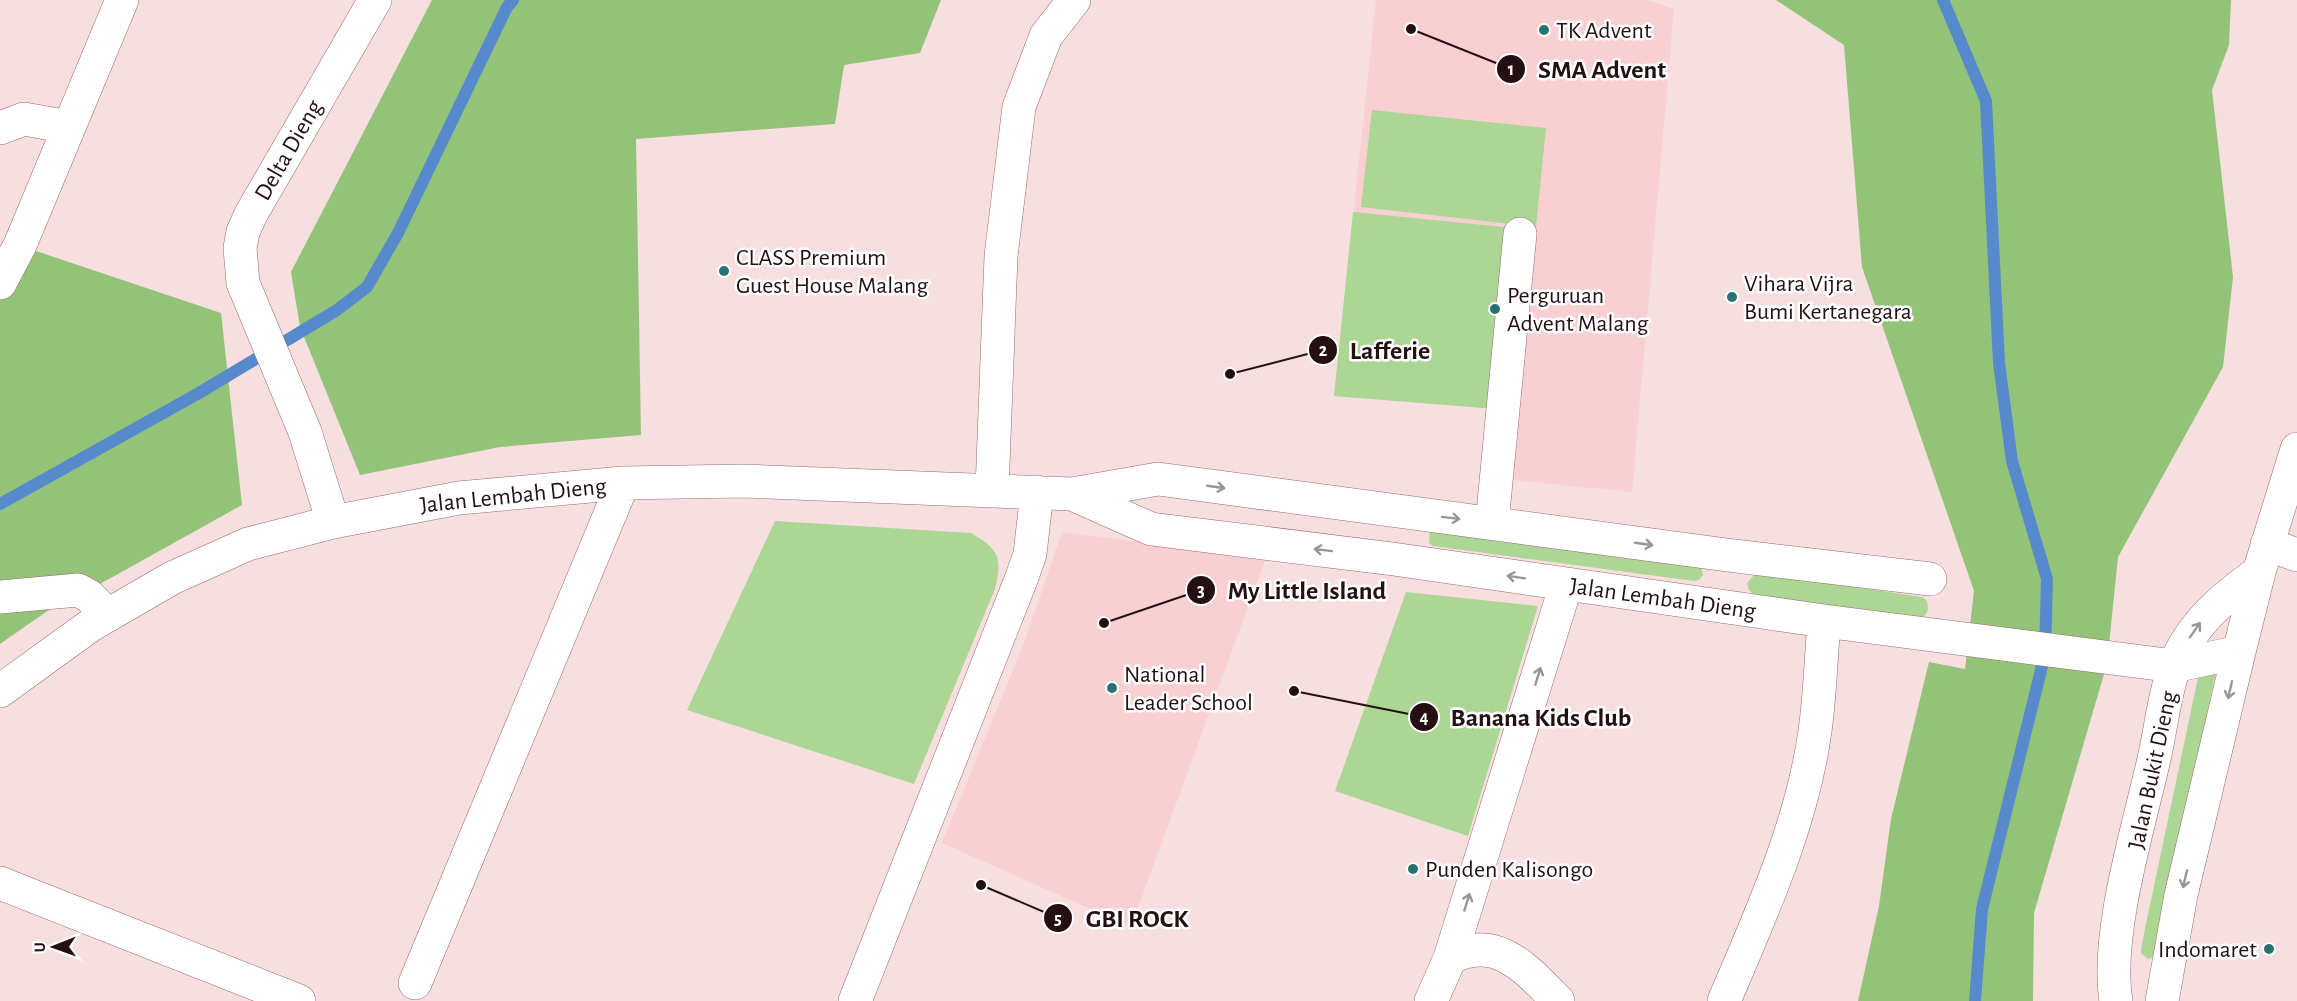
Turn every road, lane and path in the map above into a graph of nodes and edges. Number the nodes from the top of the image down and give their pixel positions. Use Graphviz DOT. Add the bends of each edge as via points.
graph roads {
  1 [pos="122,0"];
  2 [pos="375,0"];
  3 [pos="1074,0"];
  4 [pos="69,127"];
  5 [pos="0,128"];
  6 [pos="1520,234"];
  7 [pos="0,283"];
  8 [pos="2297,449"];
  9 [pos="1158,479"];
  10 [pos="623,483"];
  11 [pos="992,490"];
  12 [pos="1037,492"];
  13 [pos="1072,494"];
  14 [pos="1401,512"];
  15 [pos="333,522"];
  16 [pos="1491,523"];
  17 [pos="1151,529"];
  18 [pos="1727,555"];
  19 [pos="2274,557"];
  20 [pos="1393,559"];
  21 [pos="1930,579"];
  22 [pos="1566,585"];
  23 [pos="0,597"];
  24 [pos="1719,606"];
  25 [pos="108,615"];
  26 [pos="1824,621"];
  27 [pos="2239,652"];
  28 [pos="2174,666"];
  29 [pos="0,691"];
  30 [pos="0,883"];
  31 [pos="1450,958"];
  32 [pos="415,983"];
  33 [pos="2119,995"];
  34 [pos="299,1001"];
  35 [pos="855,1001"];
  36 [pos="1431,1001"];
  37 [pos="1558,1001"];
  38 [pos="1724,1001"];
  39 [pos="2162,1001"];
  1 -- 4 [label="street"];
  2 -- 15 [label="street, Delta Dieng" via="243,232 242,274 305,432"];
  3 -- 11 [label="street" via="1046,36 1019,107 1001,256"];
  4 -- 5 [label="street" via="24,119"];
  4 -- 7 [label="street"];
  6 -- 16 [label="street"];
  8 -- 19 [label="street"];
  9 -- 13 [label="street"];
  9 -- 14 [label="street, one-way"];
  9 -- 17 [label="street"];
  10 -- 11 [label="street, Jalan Lembah Dieng" via="743,481"];
  10 -- 15 [label="street, Jalan Lembah Dieng" via="459,498"];
  10 -- 32 [label="street"];
  11 -- 12 [label="street, Jalan Lembah Dieng"];
  12 -- 13 [label="street, Jalan Lembah Dieng"];
  12 -- 35 [label="street" via="1030,554 1022,577"];
  13 -- 17 [label="street, Jalan Lembah Dieng"];
  14 -- 16 [label="street, one-way"];
  14 -- 20 [label="street"];
  15 -- 25 [label="street, Jalan Lembah Dieng" via="248,544 172,578"];
  16 -- 18 [label="street, one-way"];
  20 -- 17 [label="street, Jalan Lembah Dieng, one-way"];
  18 -- 21 [label="street"];
  18 -- 24 [label="street"];
  19 -- 27 [label="street"];
  28 -- 19 [label="street, Jalan Bukit Dieng, one-way" via="2204,618"];
  22 -- 20 [label="street, Jalan Lembah Dieng, one-way"];
  22 -- 24 [label="street, Jalan Lembah Dieng"];
  31 -- 22 [label="street, one-way"];
  23 -- 25 [label="street" via="78,590 90,596"];
  24 -- 26 [label="street, Jalan Lembah Dieng"];
  25 -- 29 [label="street, Jalan Lembah Dieng"];
  26 -- 28 [label="street, Jalan Lembah Dieng"];
  26 -- 38 [label="street" via="1814,733 1793,826 1770,893"];
  27 -- 28 [label="street, Jalan Lembah Dieng"];
  27 -- 39 [label="street, one-way" via="2181,895"];
  28 -- 33 [label="street, Jalan Bukit Dieng" via="2120,917"];
  30 -- 34 [label="street"];
  31 -- 36 [label="street"];
  31 -- 37 [label="street" via="1466,950 1483,949 1504,955 1518,962"];
}
